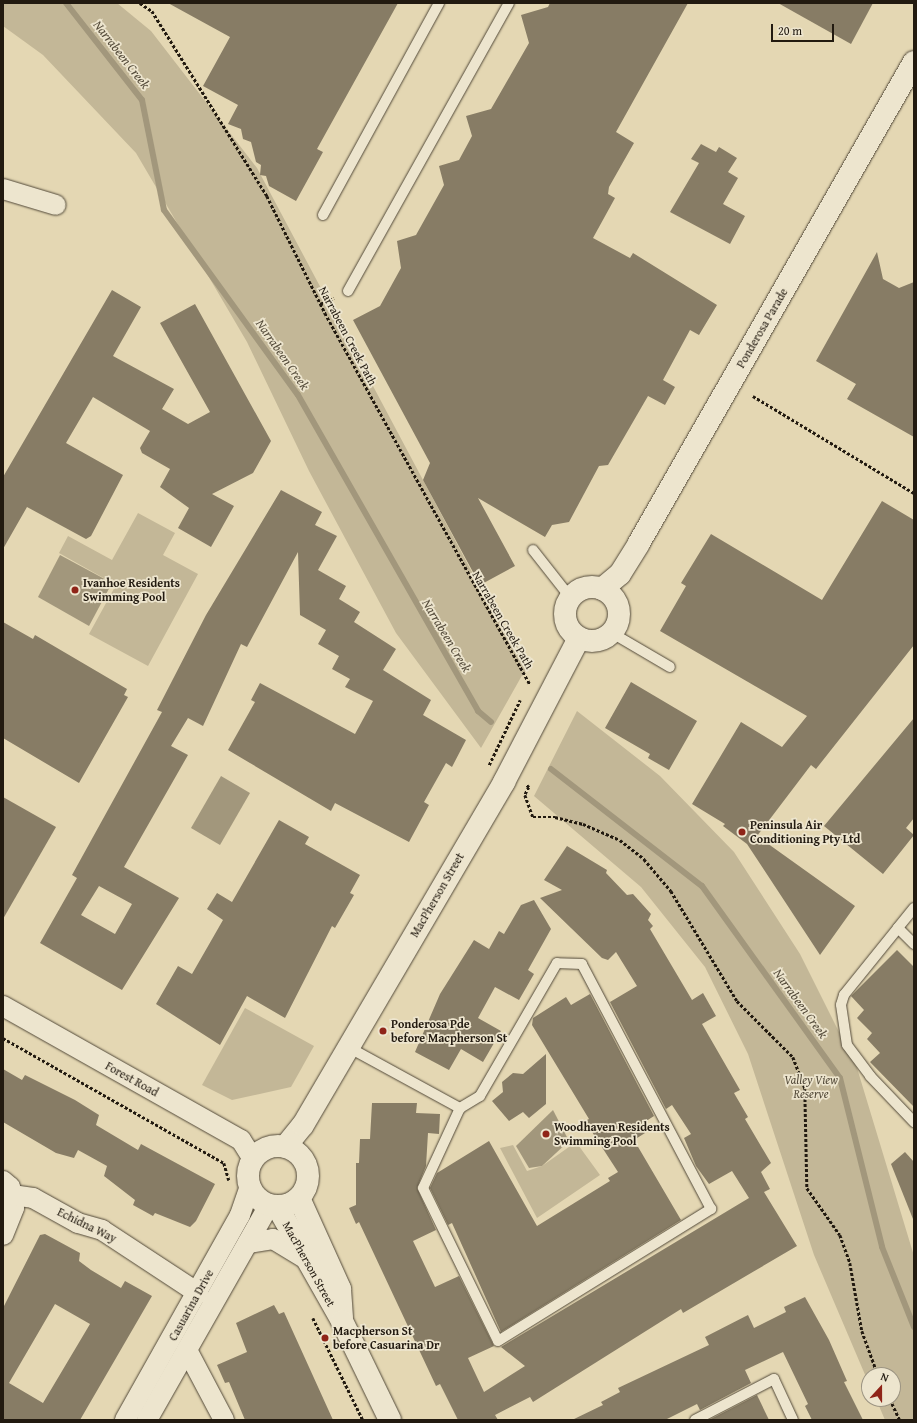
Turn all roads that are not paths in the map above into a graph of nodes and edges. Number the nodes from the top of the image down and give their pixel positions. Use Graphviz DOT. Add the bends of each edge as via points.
graph roads {
  1 [pos="439,3"];
  2 [pos="509,3"];
  3 [pos="914,62"];
  4 [pos="3,189"];
  5 [pos="56,205"];
  6 [pos="322,215"];
  7 [pos="348,291"];
  8 [pos="533,550"];
  9 [pos="602,589"];
  10 [pos="570,597"];
  11 [pos="612,633"];
  12 [pos="580,638"];
  13 [pos="670,667"];
  14 [pos="914,908"];
  15 [pos="898,928"];
  16 [pos="914,944"];
  17 [pos="3,1006"];
  18 [pos="348,1047"];
  19 [pos="460,1108"];
  20 [pos="914,1122"];
  21 [pos="285,1147"];
  22 [pos="253,1159"];
  23 [pos="240,1185"];
  24 [pos="8,1188"];
  25 [pos="299,1198"];
  26 [pos="273,1205"];
  27 [pos="3,1235"];
  28 [pos="248,1243"];
  29 [pos="305,1258"];
  30 [pos="198,1293"];
  31 [pos="342,1321"];
  32 [pos="187,1350"];
  33 [pos="125,1420"];
  34 [pos="147,1420"];
  35 [pos="224,1420"];
  36 [pos="390,1420"];
  37 [pos="695,1420"];
  38 [pos="793,1420"];
  1 -- 6 [label="lane"];
  2 -- 7 [label="lane"];
  3 -- 9 [label="street, Ponderosa Parade" via="620,574"];
  4 -- 5 [label="street"];
  8 -- 10 [label="lane"];
  9 -- 10 [label="street" via="585,588"];
  9 -- 11 [label="street" via="610,593 619,608 617,625"];
  10 -- 12 [label="street" via="566,606 567,624"];
  11 -- 12 [label="street" via="597,641"];
  11 -- 13 [label="lane"];
  12 -- 18 [label="street, MacPherson Street" via="504,782"];
  14 -- 15 [label="lane"];
  15 -- 16 [label="lane"];
  15 -- 20 [label="lane" via="844,995 841,1005 847,1045 870,1076"];
  17 -- 22 [label="street, Forest Road" via="240,1140"];
  18 -- 19 [label="lane"];
  18 -- 21 [label="street, MacPherson Street" via="303,1125"];
  19 -- 19 [label="lane" via="423,1188 498,1341 711,1208 582,964 557,963 480,1096"];
  21 -- 22 [label="street" via="267,1148"];
  21 -- 25 [label="street" via="301,1156 308,1173 305,1190"];
  22 -- 23 [label="street"];
  23 -- 26 [label="street"];
  23 -- 30 [label="street, Casuarina Drive" via="240,1215"];
  24 -- 27 [label="street" via="13,1216"];
  24 -- 30 [label="street, Echidna Way" via="33,1198 78,1223 102,1230"];
  25 -- 26 [label="street"];
  25 -- 31 [label="street, MacPherson Street" via="340,1289"];
  26 -- 28 [label="street, Casuarina Drive"];
  26 -- 29 [label="street, MacPherson Street"];
  28 -- 29 [label="street" via="273,1239"];
  28 -- 32 [label="street, Casuarina Drive"];
  29 -- 31 [label="street, MacPherson Street"];
  30 -- 33 [label="street, Casuarina Drive"];
  31 -- 36 [label="street, MacPherson Street"];
  32 -- 34 [label="street, Casuarina Drive"];
  32 -- 35 [label="street"];
  37 -- 38 [label="lane" via="774,1379"];
}
